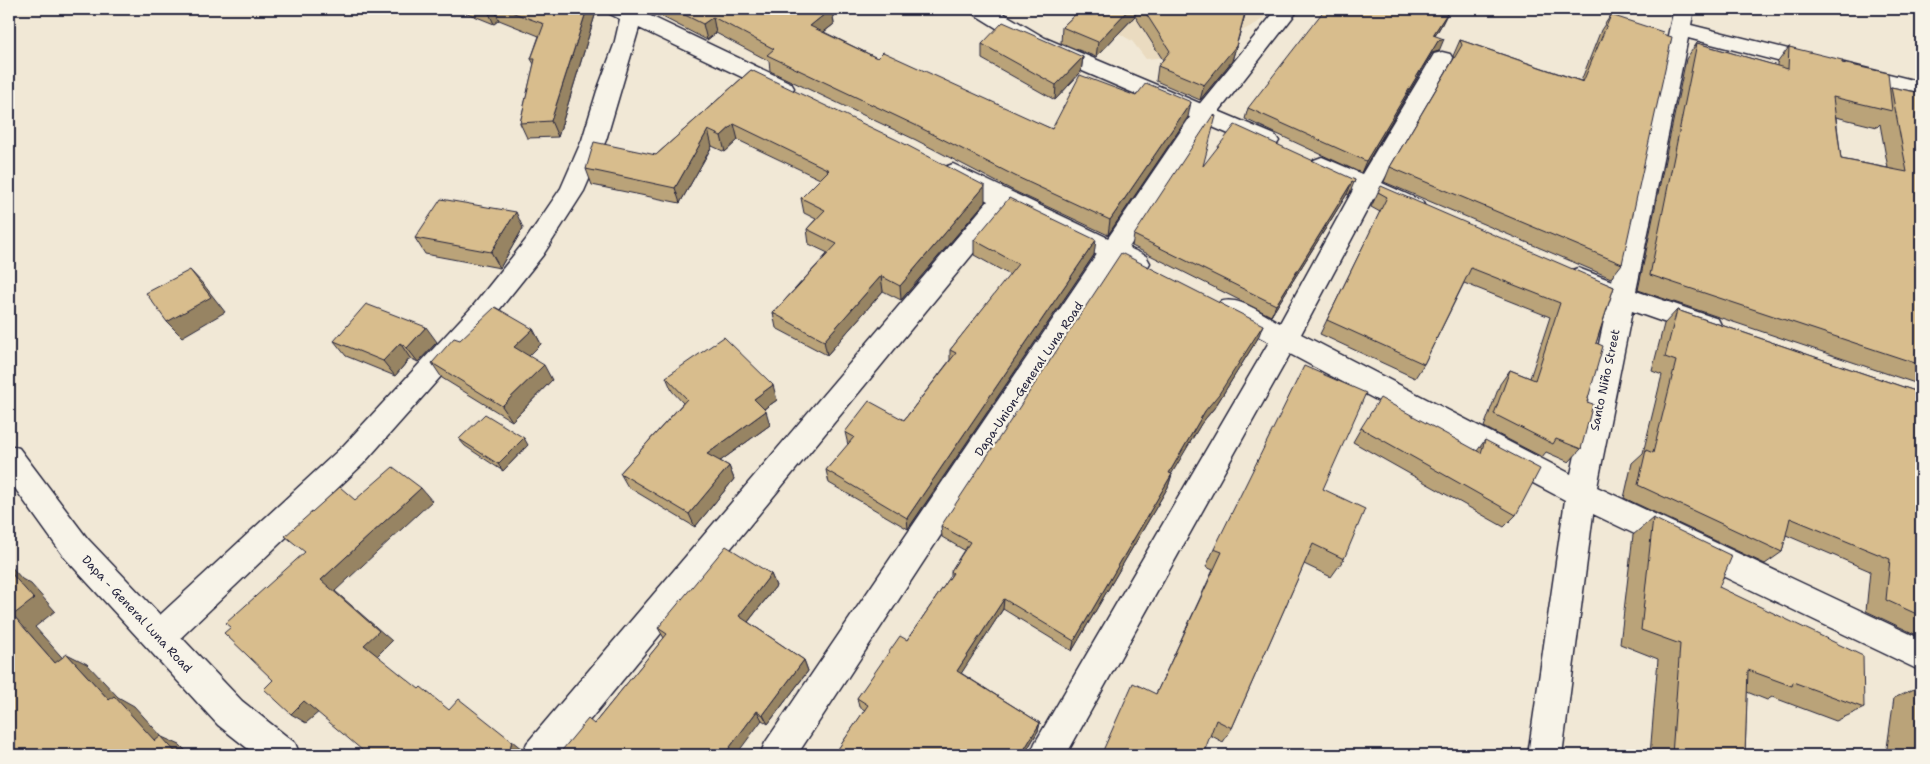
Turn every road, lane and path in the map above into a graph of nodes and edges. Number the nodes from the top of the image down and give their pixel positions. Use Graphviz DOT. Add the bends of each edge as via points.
graph roads {
  1 [pos="981,9"];
  2 [pos="1288,9"];
  3 [pos="624,12"];
  4 [pos="1682,19"];
  5 [pos="1442,59"];
  6 [pos="1921,90"];
  7 [pos="800,96"];
  8 [pos="1205,113"];
  9 [pos="934,162"];
  10 [pos="1366,187"];
  11 [pos="1004,199"];
  12 [pos="1431,214"];
  13 [pos="1114,251"];
  14 [pos="1559,270"];
  15 [pos="1157,273"];
  16 [pos="1623,298"];
  17 [pos="1208,299"];
  18 [pos="1735,335"];
  19 [pos="1285,338"];
  20 [pos="9,457"];
  21 [pos="1581,494"];
  22 [pos="160,637"];
  23 [pos="1921,655"];
  24 [pos="283,755"];
  25 [pos="539,755"];
  26 [pos="777,755"];
  27 [pos="1047,755"];
  28 [pos="1545,755"];
  1 -- 8 [label="street" via="1037,43"];
  2 -- 8 [label="street, Dapa-Union-General Luna Road"];
  3 -- 7 [label="street"];
  3 -- 22 [label="street" via="625,45 594,140 572,191 534,248 482,313 353,455"];
  4 -- 6 [label="street"];
  4 -- 16 [label="street, Santo Niño Street"];
  5 -- 10 [label="street"];
  8 -- 10 [label="street"];
  8 -- 13 [label="street, Dapa-Union-General Luna Road"];
  9 -- 11 [label="street"];
  10 -- 12 [label="street"];
  10 -- 19 [label="street"];
  11 -- 13 [label="street"];
  11 -- 25 [label="street"];
  13 -- 15 [label="street"];
  13 -- 26 [label="street, Dapa-Union-General Luna Road"];
  14 -- 16 [label="street"];
  16 -- 18 [label="street"];
  16 -- 21 [label="street, Santo Niño Street"];
  17 -- 19 [label="street"];
  19 -- 21 [label="street"];
  19 -- 27 [label="street"];
  20 -- 22 [label="street, Dapa - General Luna Road" via="76,548"];
  21 -- 23 [label="street"];
  21 -- 28 [label="street, Santo Niño Street"];
  22 -- 24 [label="street, Dapa - General Luna Road" via="230,713"];
}
